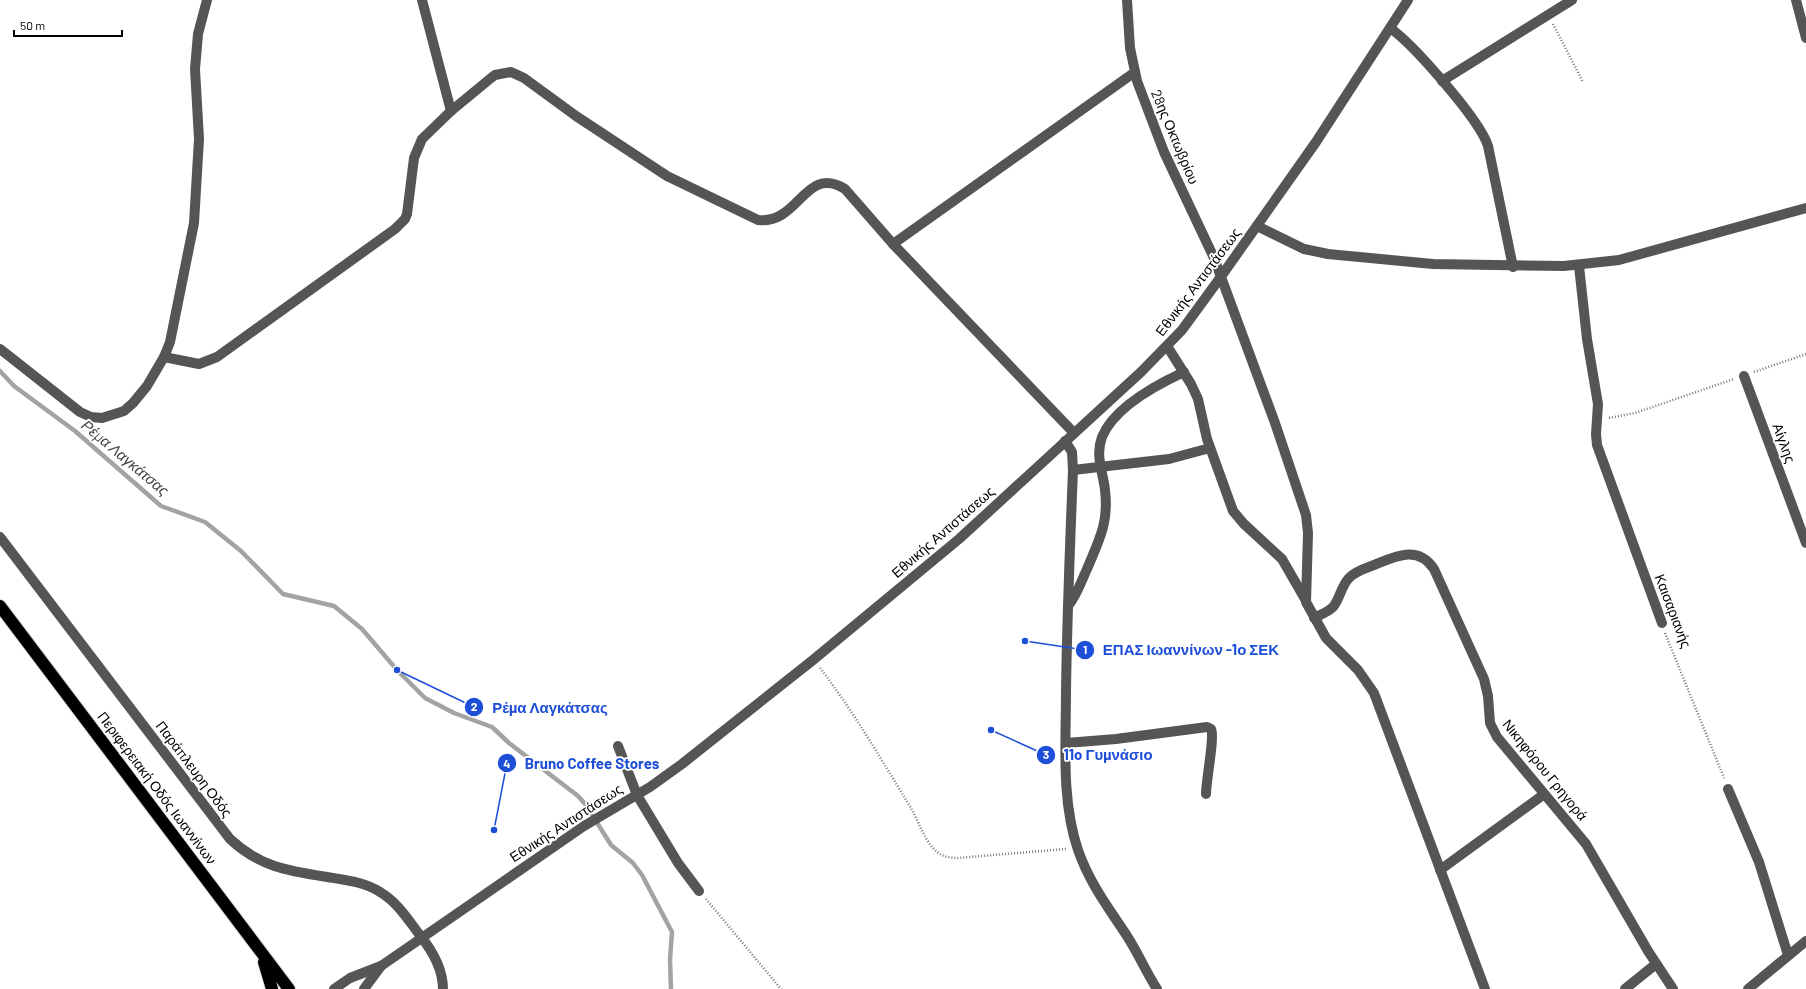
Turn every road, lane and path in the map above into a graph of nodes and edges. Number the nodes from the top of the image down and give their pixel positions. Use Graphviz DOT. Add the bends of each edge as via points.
graph roads {
  1 [pos="207,0"];
  2 [pos="422,0"];
  3 [pos="1127,0"];
  4 [pos="1408,0"];
  5 [pos="1572,0"];
  6 [pos="1796,0"];
  7 [pos="1548,15"];
  8 [pos="1390,28"];
  9 [pos="1806,38"];
  10 [pos="1135,72"];
  11 [pos="1442,81"];
  12 [pos="1583,82"];
  13 [pos="451,111"];
  14 [pos="1806,208"];
  15 [pos="1257,226"];
  16 [pos="893,244"];
  17 [pos="1579,266"];
  18 [pos="1513,267"];
  19 [pos="1220,278"];
  20 [pos="1167,346"];
  21 [pos="0,349"];
  22 [pos="1806,354"];
  23 [pos="164,357"];
  24 [pos="1184,372"];
  25 [pos="1744,376"];
  26 [pos="1598,419"];
  27 [pos="1074,433"];
  28 [pos="1065,441"];
  29 [pos="1210,448"];
  30 [pos="1100,467"];
  31 [pos="1073,470"];
  32 [pos="0,537"];
  33 [pos="1806,543"];
  34 [pos="1306,602"];
  35 [pos="0,606"];
  36 [pos="1068,606"];
  37 [pos="1314,618"];
  38 [pos="1662,623"];
  39 [pos="813,660"];
  40 [pos="1066,743"];
  41 [pos="618,746"];
  42 [pos="1728,789"];
  43 [pos="637,794"];
  44 [pos="1206,794"];
  45 [pos="1543,794"];
  46 [pos="1078,848"];
  47 [pos="1440,870"];
  48 [pos="699,891"];
  49 [pos="421,936"];
  50 [pos="1806,941"];
  51 [pos="258,948"];
  52 [pos="1788,955"];
  53 [pos="1656,964"];
  54 [pos="381,966"];
  55 [pos="272,989"];
  56 [pos="289,989"];
  57 [pos="334,989"];
  58 [pos="364,989"];
  59 [pos="443,989"];
  60 [pos="781,989"];
  61 [pos="1157,989"];
  62 [pos="1485,989"];
  63 [pos="1625,989"];
  64 [pos="1673,989"];
  65 [pos="1748,989"];
  1 -- 23 [label="street" via="198,34 195,70 199,139 194,223 173,330"];
  2 -- 13 [label="street"];
  3 -- 10 [label="street, 28ης Οκτωβρίου" via="1130,48"];
  4 -- 8 [label="street, Εθνικής Αντιστάσεως"];
  5 -- 7 [label="street"];
  6 -- 9 [label="street"];
  7 -- 11 [label="street"];
  7 -- 12 [label="path"];
  8 -- 11 [label="street" via="1401,35"];
  8 -- 15 [label="street, Εθνικής Αντιστάσεως" via="1316,142"];
  10 -- 16 [label="street"];
  10 -- 19 [label="street, 28ης Οκτωβρίου" via="1164,152 1208,244"];
  11 -- 18 [label="street" via="1482,131 1486,140"];
  13 -- 16 [label="street" via="495,75 511,72 667,176 751,217 767,221 778,218 788,212 817,184 835,183 845,189"];
  13 -- 23 [label="street" via="427,132 417,149 407,214 395,229 217,357 199,364"];
  14 -- 17 [label="street" via="1642,254"];
  15 -- 18 [label="street" via="1304,249 1328,254 1427,264"];
  15 -- 19 [label="street, Εθνικής Αντιστάσεως"];
  16 -- 27 [label="street"];
  17 -- 18 [label="street"];
  17 -- 26 [label="street, Καισαριανής" via="1587,339 1598,400"];
  19 -- 20 [label="street, Εθνικής Αντιστάσεως"];
  19 -- 34 [label="street, 28ης Οκτωβρίου" via="1275,423 1307,522"];
  20 -- 24 [label="street"];
  20 -- 27 [label="street, Εθνικής Αντιστάσεως"];
  21 -- 23 [label="street" via="80,412 102,418 124,411 133,403 147,386"];
  22 -- 25 [label="path"];
  24 -- 29 [label="street" via="1198,399"];
  24 -- 30 [label="street" via="1148,391 1113,420 1106,429 1100,445"];
  25 -- 26 [label="path" via="1635,413"];
  25 -- 33 [label="street, Αίγλης"];
  26 -- 38 [label="street, Καισαριανής" via="1596,439 1599,453"];
  27 -- 28 [label="street, Εθνικής Αντιστάσεως"];
  28 -- 31 [label="street" via="1072,452"];
  28 -- 39 [label="street, Εθνικής Αντιστάσεως" via="959,538"];
  29 -- 30 [label="street" via="1170,459"];
  29 -- 34 [label="street" via="1233,511 1282,559"];
  30 -- 31 [label="street"];
  30 -- 36 [label="street" via="1106,507 1103,532 1076,594"];
  31 -- 36 [label="street"];
  32 -- 49 [label="street, Παράπλευρη Οδός" via="230,839 247,854 273,867 347,880 378,891 400,909"];
  34 -- 37 [label="street"];
  35 -- 51 [label="highway, Περιφερειακή Οδός Ιωαννίνων"];
  36 -- 40 [label="street"];
  37 -- 45 [label="street, Νικηφόρου Γρηγορά" via="1332,608 1344,584 1353,574 1395,556 1412,554 1424,558 1434,569 1484,678 1491,726 1505,748"];
  37 -- 47 [label="street" via="1326,638 1358,670 1374,693"];
  38 -- 42 [label="path, Καισαριανής"];
  39 -- 43 [label="street, Εθνικής Αντιστάσεως" via="682,764"];
  39 -- 46 [label="path" via="853,713 930,844 938,853 948,858 958,858"];
  40 -- 44 [label="street" via="1207,727 1211,729 1213,737"];
  40 -- 46 [label="street" via="1068,795"];
  41 -- 43 [label="street"];
  42 -- 52 [label="street" via="1759,862"];
  43 -- 48 [label="street" via="678,863"];
  43 -- 49 [label="street, Εθνικής Αντιστάσεως" via="584,826"];
  45 -- 47 [label="street"];
  45 -- 53 [label="street, Νικηφόρου Γρηγορά" via="1586,844"];
  46 -- 61 [label="street" via="1091,882 1127,936"];
  47 -- 62 [label="street"];
  48 -- 60 [label="path"];
  49 -- 54 [label="street, Εθνικής Αντιστάσεως"];
  49 -- 59 [label="street, Παράπλευρη Οδός" via="440,970"];
  50 -- 52 [label="street"];
  51 -- 55 [label="highway"];
  51 -- 56 [label="highway, Περιφερειακή Οδός Ιωαννίνων"];
  52 -- 65 [label="street"];
  53 -- 63 [label="street"];
  53 -- 64 [label="street, Νικηφόρου Γρηγορά"];
  54 -- 57 [label="street, Εθνικής Αντιστάσεως" via="350,978"];
  54 -- 58 [label="street, Εθνικής Αντιστάσεως"];
}
